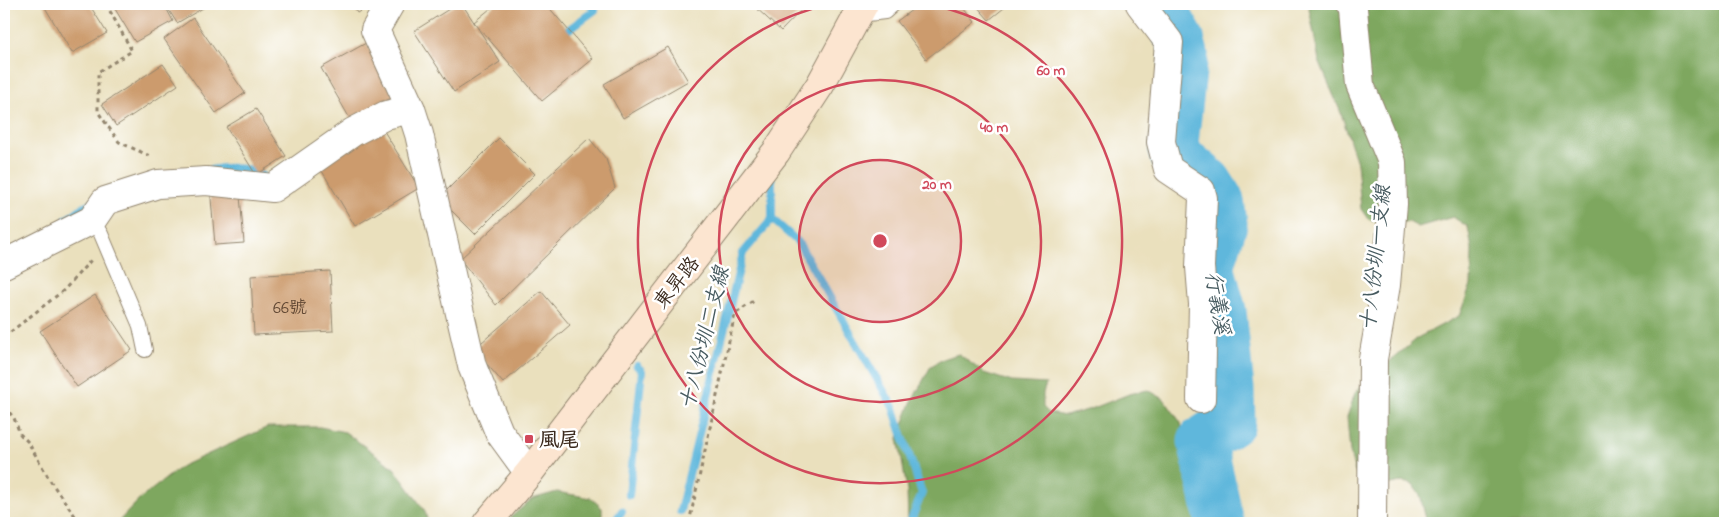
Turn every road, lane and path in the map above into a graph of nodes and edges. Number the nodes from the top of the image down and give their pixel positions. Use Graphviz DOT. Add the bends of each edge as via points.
graph roads {
  1 [pos="106,4"];
  2 [pos="390,4"];
  3 [pos="894,4"];
  4 [pos="1140,4"];
  5 [pos="1351,4"];
  6 [pos="861,10"];
  7 [pos="412,109"];
  8 [pos="157,162"];
  9 [pos="92,220"];
  10 [pos="106,247"];
  11 [pos="4,264"];
  12 [pos="754,301"];
  13 [pos="4,337"];
  14 [pos="145,350"];
  15 [pos="1201,399"];
  16 [pos="4,406"];
  17 [pos="529,473"];
  18 [pos="80,523"];
  19 [pos="487,523"];
  20 [pos="689,523"];
  21 [pos="1372,523"];
  1 -- 8 [label="path" via="132,51 98,72 98,112 119,142 152,156"];
  2 -- 7 [label="street" via="375,30"];
  3 -- 6 [label="lane" via="885,12"];
  4 -- 15 [label="street" via="1169,42 1161,142 1168,169 1201,191 1203,198"];
  5 -- 21 [label="street" via="1360,85 1392,162 1393,204 1386,285 1373,359"];
  6 -- 17 [label="street, 東昇路" via="820,85 776,152"];
  7 -- 9 [label="street" via="386,115 353,132 273,188 206,181 158,184 105,201"];
  7 -- 17 [label="street" via="472,366 499,432"];
  9 -- 10 [label="lane"];
  9 -- 11 [label="street"];
  10 -- 13 [label="path" via="87,262 64,290"];
  10 -- 14 [label="lane" via="140,326"];
  12 -- 20 [label="path" via="735,314"];
  16 -- 18 [label="path"];
  17 -- 19 [label="street, 東昇路"];
}
